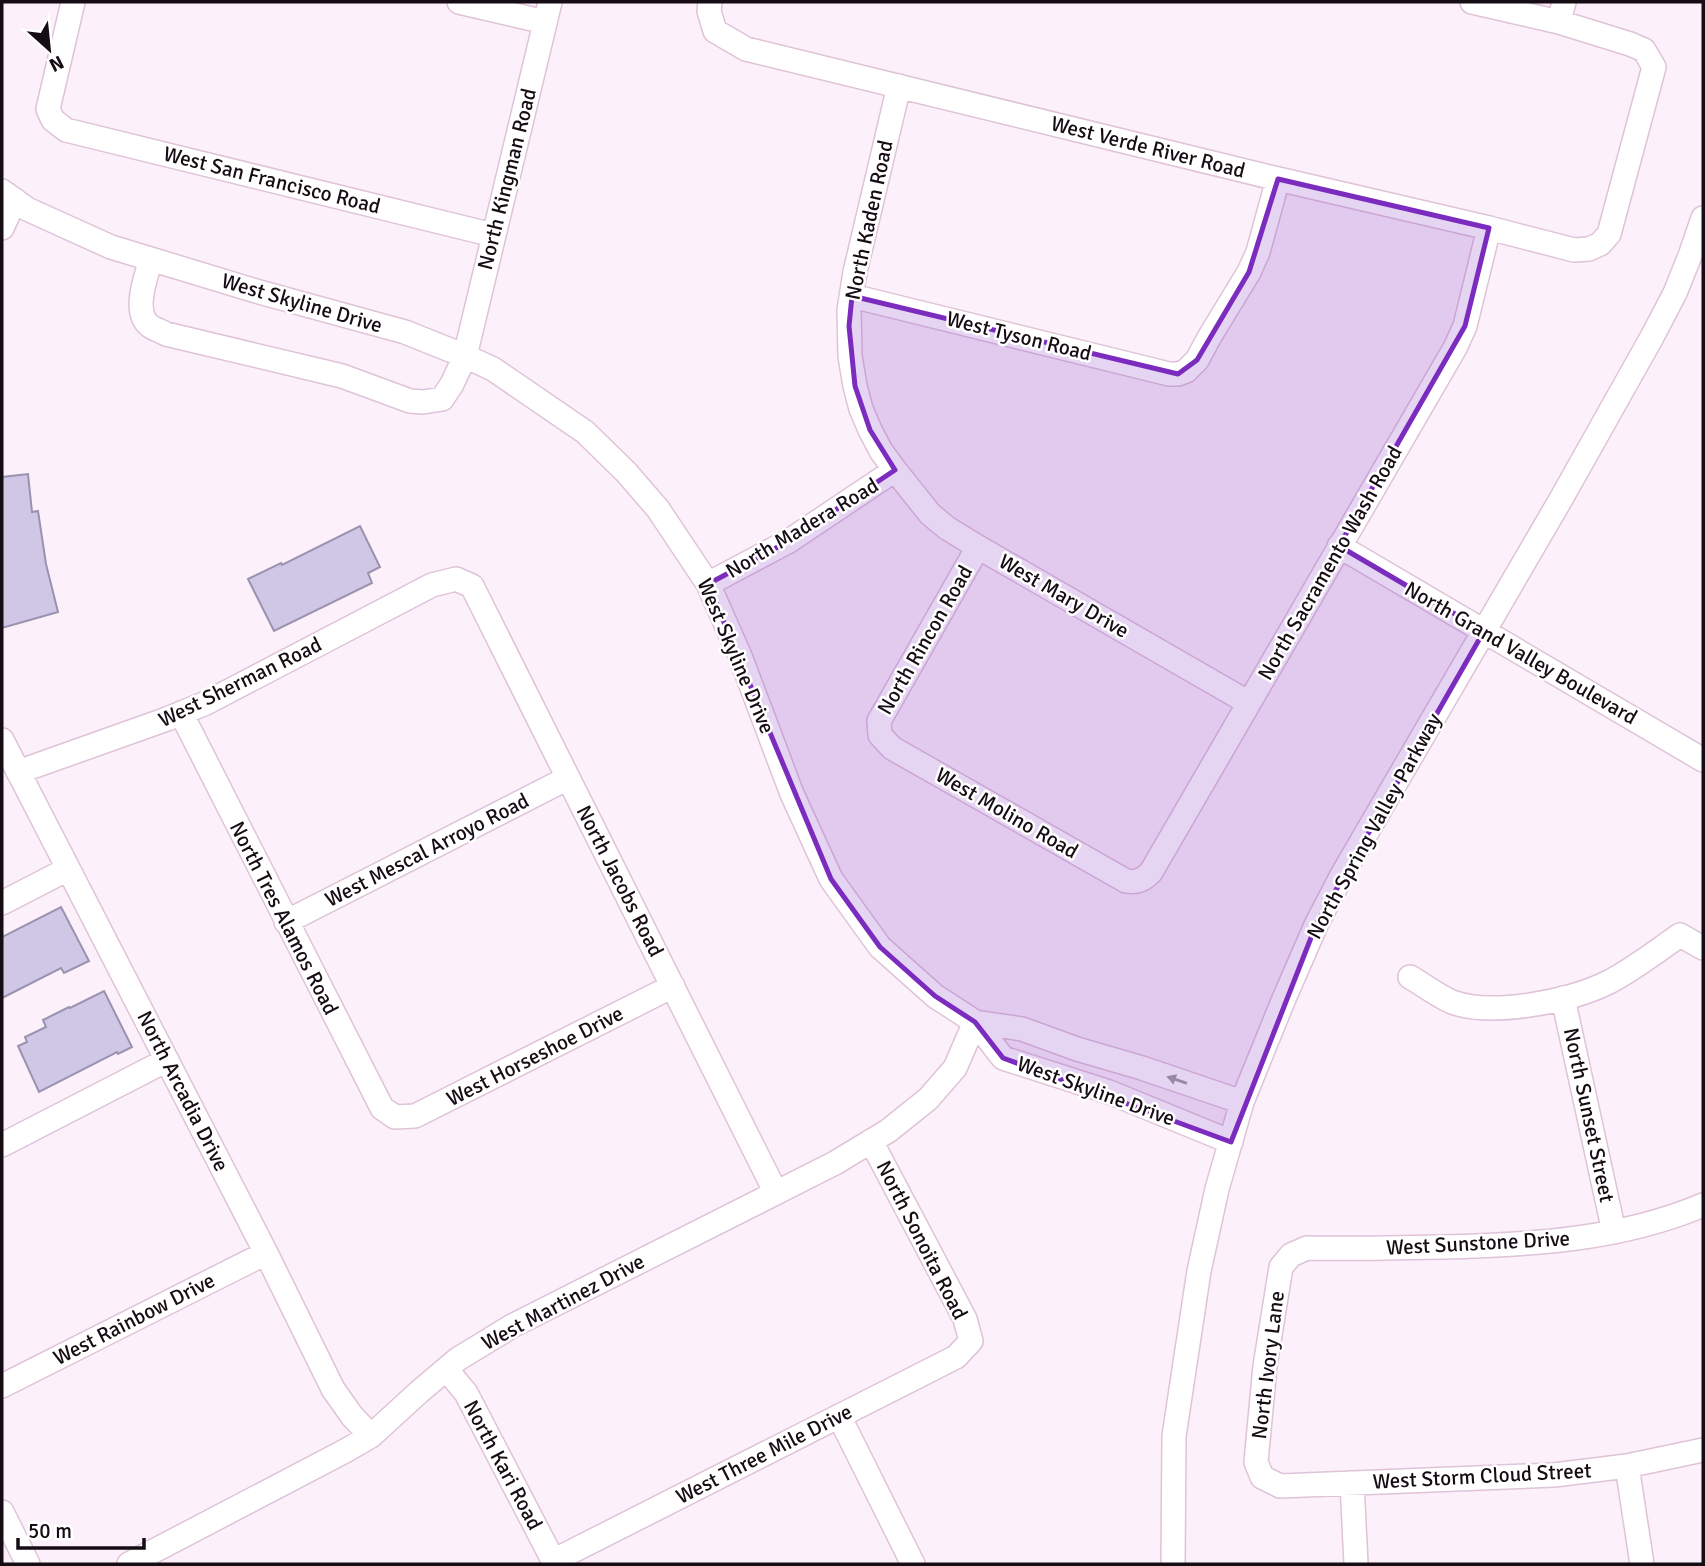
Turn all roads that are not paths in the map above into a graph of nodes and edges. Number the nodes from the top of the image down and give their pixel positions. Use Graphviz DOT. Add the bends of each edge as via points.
graph roads {
  1 [pos="73,2"];
  2 [pos="459,2"];
  3 [pos="710,2"];
  4 [pos="1472,2"];
  5 [pos="548,12"];
  6 [pos="1561,12"];
  7 [pos="899,86"];
  8 [pos="1278,179"];
  9 [pos="8,196"];
  10 [pos="1703,218"];
  11 [pos="2,228"];
  12 [pos="1489,228"];
  13 [pos="494,235"];
  14 [pos="151,259"];
  15 [pos="852,296"];
  16 [pos="465,356"];
  17 [pos="895,470"];
  18 [pos="978,547"];
  19 [pos="1339,547"];
  20 [pos="456,579"];
  21 [pos="708,584"];
  22 [pos="1484,631"];
  23 [pos="1249,702"];
  24 [pos="181,713"];
  25 [pos="880,735"];
  26 [pos="2,740"];
  27 [pos="1703,760"];
  28 [pos="18,772"];
  29 [pos="568,778"];
  30 [pos="68,869"];
  31 [pos="1138,881"];
  32 [pos="2,903"];
  33 [pos="286,922"];
  34 [pos="1703,948"];
  35 [pos="1410,977"];
  36 [pos="673,986"];
  37 [pos="1563,998"];
  38 [pos="975,1022"];
  39 [pos="167,1060"];
  40 [pos="1242,1102"];
  41 [pos="395,1117"];
  42 [pos="871,1141"];
  43 [pos="1231,1142"];
  44 [pos="2,1145"];
  45 [pos="775,1191"];
  46 [pos="1703,1205"];
  47 [pos="1614,1232"];
  48 [pos="266,1252"];
  49 [pos="1291,1255"];
  50 [pos="971,1341"];
  51 [pos="446,1369"];
  52 [pos="2,1386"];
  53 [pos="839,1416"];
  54 [pos="371,1436"];
  55 [pos="1703,1450"];
  56 [pos="1627,1466"];
  57 [pos="1262,1477"];
  58 [pos="1352,1483"];
  59 [pos="2,1512"];
  60 [pos="554,1563"];
  61 [pos="28,1564"];
  62 [pos="129,1564"];
  63 [pos="913,1564"];
  64 [pos="1173,1564"];
  65 [pos="1356,1564"];
  66 [pos="1642,1564"];
  1 -- 13 [label="street, West San Francisco Road" via="48,108 66,130"];
  2 -- 5 [label="street"];
  3 -- 7 [label="street, West Verde River Road" via="715,31 747,49"];
  4 -- 6 [label="street"];
  5 -- 13 [label="street, North Kingman Road"];
  6 -- 12 [label="street, West Verde River Road" via="1644,50 1654,68 1609,234 1600,244 1574,250"];
  7 -- 8 [label="street, West Verde River Road"];
  7 -- 15 [label="street, North Kaden Road"];
  8 -- 12 [label="street, West Verde River Road"];
  8 -- 15 [label="street, West Tyson Road" via="1249,272 1197,360 1178,374"];
  9 -- 11 [label="street"];
  9 -- 14 [label="street, West Skyline Drive" via="111,247"];
  10 -- 22 [label="street, North Spring Valley Parkway" via="1692,254 1652,337"];
  12 -- 19 [label="street, North Sacramento Wash Road" via="1465,326 1455,348"];
  13 -- 16 [label="street, North Kingman Road"];
  14 -- 16 [label="street, West Skyline Drive" via="405,332"];
  14 -- 16 [label="street, North Kingman Road" via="142,289 142,310 149,325 166,334 342,376 423,402 442,399"];
  15 -- 17 [label="street, North Kaden Road" via="850,356 855,386 870,430"];
  16 -- 21 [label="street, West Skyline Drive" via="494,369 585,432 659,509"];
  17 -- 18 [label="street, West Mary Drive" via="930,514"];
  17 -- 21 [label="street, North Madera Road" via="789,541"];
  18 -- 23 [label="street, West Mary Drive"];
  18 -- 25 [label="street, North Rincon Road" via="878,721"];
  19 -- 22 [label="street, North Grand Valley Boulevard"];
  19 -- 23 [label="street, North Sacramento Wash Road"];
  20 -- 24 [label="street, West Sherman Road" via="432,585"];
  20 -- 29 [label="street, North Jacobs Road" via="472,586"];
  21 -- 38 [label="street, West Skyline Drive" via="831,879 880,947 935,996"];
  22 -- 27 [label="street, North Grand Valley Boulevard"];
  22 -- 40 [label="street, North Spring Valley Parkway" via="1316,925"];
  23 -- 31 [label="street, North Sacramento Wash Road" via="1151,872"];
  24 -- 28 [label="street, West Sherman Road"];
  24 -- 33 [label="street, North Tres Alamos Road"];
  25 -- 31 [label="street, West Molino Road" via="892,748 1114,875"];
  26 -- 28 [label="street, North Arcadia Drive"];
  28 -- 30 [label="street, North Arcadia Drive"];
  29 -- 33 [label="street, West Mescal Arroyo Road"];
  29 -- 36 [label="street, North Jacobs Road"];
  30 -- 32 [label="street"];
  30 -- 39 [label="street, North Arcadia Drive"];
  33 -- 41 [label="street, North Tres Alamos Road" via="382,1108"];
  34 -- 37 [label="street" via="1680,935 1610,981"];
  35 -- 37 [label="street" via="1451,1002 1472,1007 1502,1008"];
  36 -- 41 [label="street, West Horseshoe Drive" via="415,1116"];
  36 -- 45 [label="street, North Jacobs Road"];
  37 -- 47 [label="street, North Sunset Street"];
  40 -- 38 [label="street, West Skyline Drive, one-way" via="1022,1029"];
  38 -- 42 [label="street, West Martinez Drive" via="956,1069 928,1099"];
  38 -- 43 [label="street, West Skyline Drive" via="1003,1058 1109,1092"];
  39 -- 44 [label="street"];
  39 -- 48 [label="street, North Arcadia Drive"];
  40 -- 43 [label="street, North Spring Valley Parkway"];
  42 -- 45 [label="street, West Martinez Drive"];
  42 -- 50 [label="street, North Sonoita Road" via="965,1319"];
  43 -- 64 [label="street, North Spring Valley Parkway" via="1199,1271 1183,1369 1174,1436"];
  45 -- 51 [label="street, West Martinez Drive" via="512,1326"];
  46 -- 47 [label="street, West Sunstone Drive"];
  47 -- 49 [label="street, West Sunstone Drive" via="1546,1243 1307,1248"];
  48 -- 52 [label="street, West Rainbow Drive"];
  48 -- 54 [label="street, North Arcadia Drive" via="333,1389"];
  49 -- 57 [label="street, North Ivory Lane" via="1282,1267 1265,1366 1256,1462"];
  50 -- 53 [label="street, West Three Mile Drive" via="956,1357"];
  51 -- 54 [label="street, West Martinez Drive"];
  51 -- 60 [label="street, North Kari Road" via="466,1393"];
  53 -- 60 [label="street, West Three Mile Drive"];
  53 -- 63 [label="street"];
  54 -- 62 [label="street, West Martinez Drive"];
  55 -- 56 [label="street, West Storm Cloud Street"];
  56 -- 58 [label="street, West Storm Cloud Street" via="1554,1475"];
  56 -- 66 [label="street"];
  57 -- 58 [label="street, West Storm Cloud Street" via="1280,1486"];
  58 -- 65 [label="street"];
  59 -- 61 [label="street"];
}
